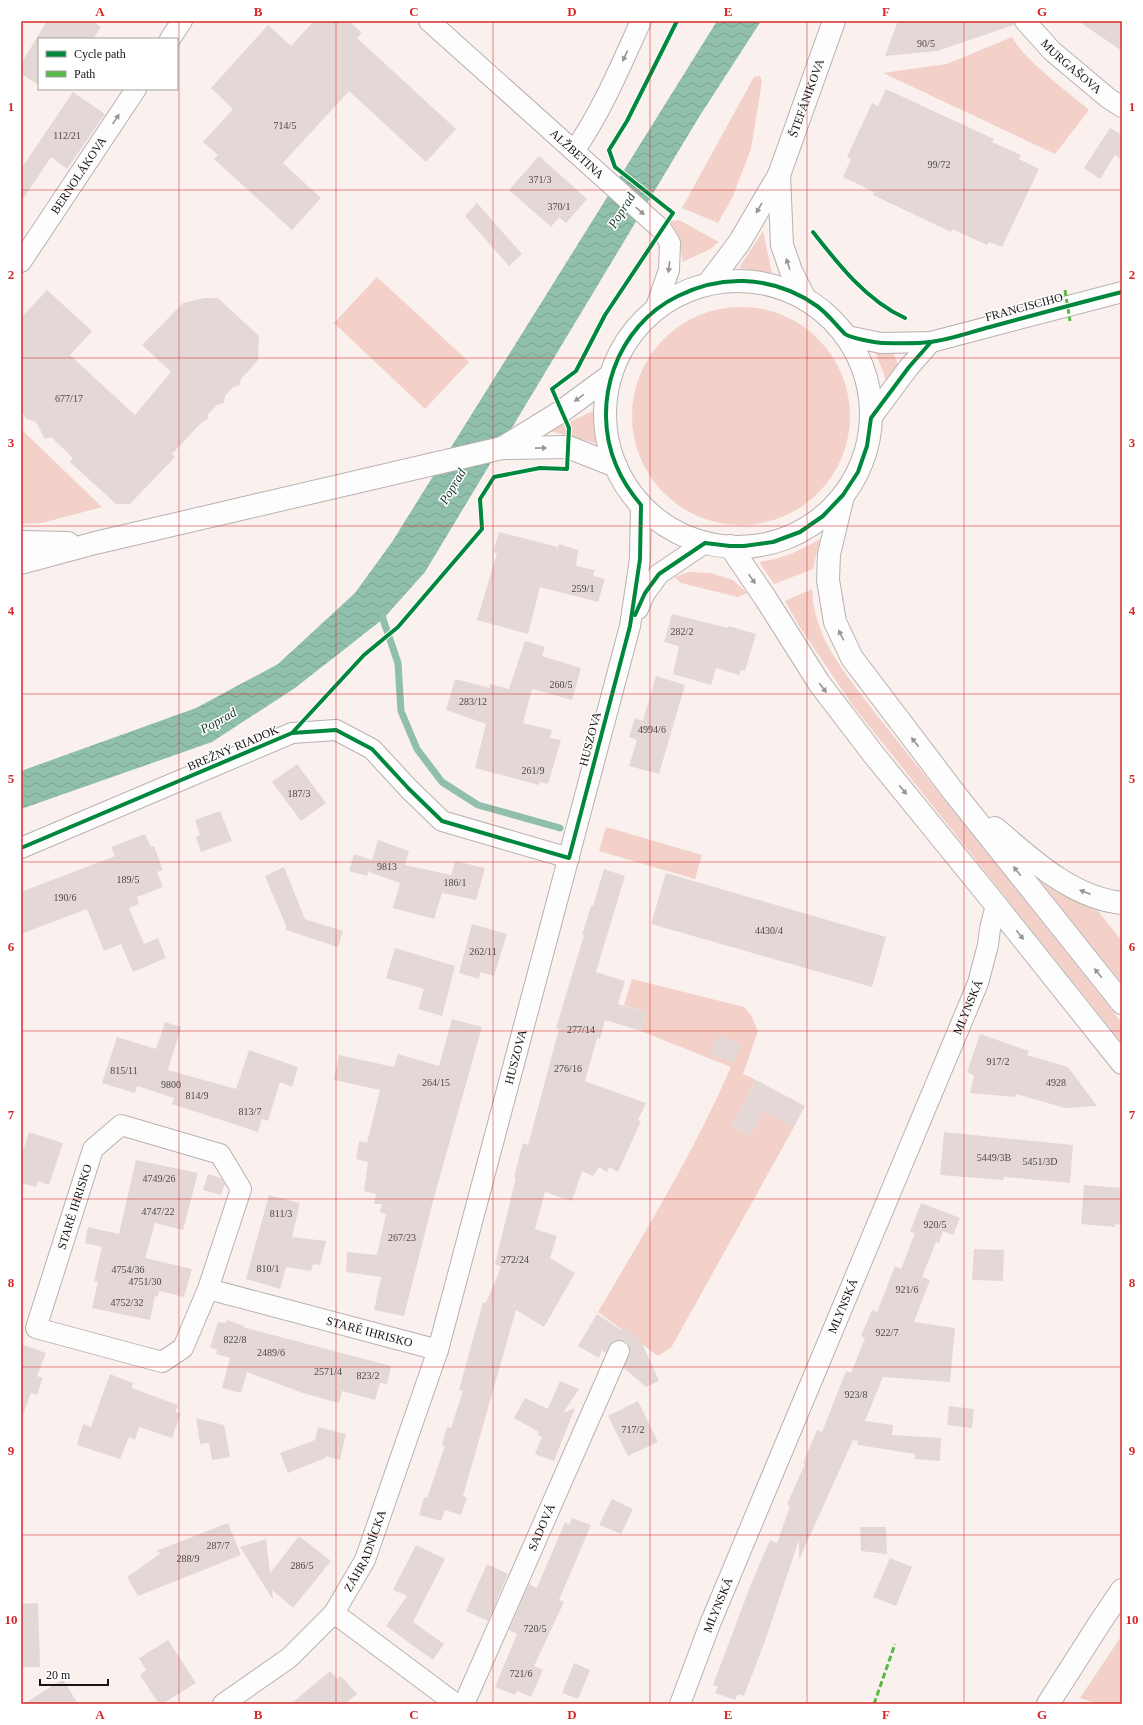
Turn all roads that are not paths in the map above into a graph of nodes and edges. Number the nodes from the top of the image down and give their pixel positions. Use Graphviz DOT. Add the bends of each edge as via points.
graph roads {
  1 [pos="182,21"];
  2 [pos="429,21"];
  3 [pos="641,21"];
  4 [pos="834,21"];
  5 [pos="1025,21"];
  6 [pos="171,38"];
  7 [pos="135,90"];
  8 [pos="1122,107"];
  9 [pos="574,151"];
  10 [pos="779,175"];
  11 [pos="21,262"];
  12 [pos="708,284"];
  13 [pos="1122,292"];
  14 [pos="805,299"];
  15 [pos="655,310"];
  16 [pos="847,336"];
  17 [pos="931,342"];
  18 [pos="611,375"];
  19 [pos="871,418"];
  20 [pos="502,448"];
  21 [pos="616,466"];
  22 [pos="843,495"];
  23 [pos="641,505"];
  24 [pos="21,542"];
  25 [pos="95,543"];
  26 [pos="705,543"];
  27 [pos="730,546"];
  28 [pos="21,563"];
  29 [pos="630,626"];
  30 [pos="956,795"];
  31 [pos="21,848"];
  32 [pos="569,858"];
  33 [pos="1122,903"];
  34 [pos="996,905"];
  35 [pos="1122,1003"];
  36 [pos="1122,1063"];
  37 [pos="208,1289"];
  38 [pos="29,1325"];
  39 [pos="438,1350"];
  40 [pos="619,1351"];
  41 [pos="1122,1590"];
  42 [pos="334,1613"];
  43 [pos="223,1704"];
  44 [pos="456,1704"];
  45 [pos="464,1704"];
  46 [pos="680,1704"];
  47 [pos="1048,1704"];
  1 -- 6 [label="street"];
  2 -- 9 [label="street, ALŽBETINA"];
  3 -- 9 [label="street, one-way" via="603,103"];
  4 -- 10 [label="main road, ŠTEFÁNIKOVA"];
  5 -- 8 [label="street, MURGAŠOVA" via="1052,51"];
  11 -- 7 [label="street, BERNOLÁKOVA, one-way"];
  9 -- 15 [label="street, ALŽBETINA, one-way" via="662,230 670,243 669,270"];
  10 -- 12 [label="main road, ŠTEFÁNIKOVA, one-way" via="739,243"];
  14 -- 10 [label="main road, ŠTEFÁNIKOVA, one-way" via="782,245"];
  12 -- 14 [label="main road" via="742,280 760,282 777,286"];
  12 -- 15 [label="main road" via="689,290"];
  13 -- 17 [label="street, FRANCISCIHO"];
  14 -- 16 [label="main road" via="828,315"];
  15 -- 18 [label="main road" via="628,340"];
  16 -- 17 [label="street, FRANCISCIHO" via="881,343"];
  16 -- 19 [label="main road" via="865,372 871,401"];
  17 -- 19 [label="street"];
  18 -- 20 [label="main road, one-way" via="562,411"];
  18 -- 21 [label="main road" via="606,421"];
  19 -- 22 [label="main road" via="868,446 858,472"];
  20 -- 21 [label="main road, one-way" via="568,447"];
  20 -- 25 [label="main road"];
  21 -- 23 [label="main road"];
  22 -- 27 [label="main road" via="823,516 800,532 766,544"];
  30 -- 22 [label="main road, one-way" via="852,658 834,622 828,580 829,554"];
  23 -- 26 [label="main road" via="660,521 682,534"];
  23 -- 29 [label="street, HUSZOVA" via="640,559"];
  24 -- 25 [label="main road"];
  25 -- 28 [label="main road"];
  26 -- 27 [label="main road"];
  26 -- 29 [label="street, HUSZOVA" via="659,574 645,593"];
  27 -- 34 [label="main road, one-way" via="819,683"];
  29 -- 32 [label="street, HUSZOVA"];
  33 -- 30 [label="main road, one-way" via="1109,902 1071,887 1034,861"];
  35 -- 30 [label="main road, one-way"];
  31 -- 32 [label="street, BREŽNÝ RIADOK" via="292,733 336,730 372,749 442,821"];
  32 -- 39 [label="street, HUSZOVA"];
  34 -- 36 [label="main road, one-way"];
  34 -- 46 [label="street, MLYNSKÁ" via="978,983 713,1616"];
  37 -- 38 [label="street, STARÉ IHRISKO" via="183,1348 162,1362"];
  37 -- 38 [label="street, STARÉ IHRISKO" via="241,1189 220,1154 121,1125 93,1148"];
  37 -- 39 [label="street, STARÉ IHRISKO"];
  39 -- 42 [label="street, ZÁHRADNÍCKA" via="365,1560"];
  40 -- 45 [label="street, SADOVÁ"];
  41 -- 47 [label="main road"];
  42 -- 43 [label="street, ZÁHRADNÍCKA" via="289,1658"];
  42 -- 44 [label="street"];
}
